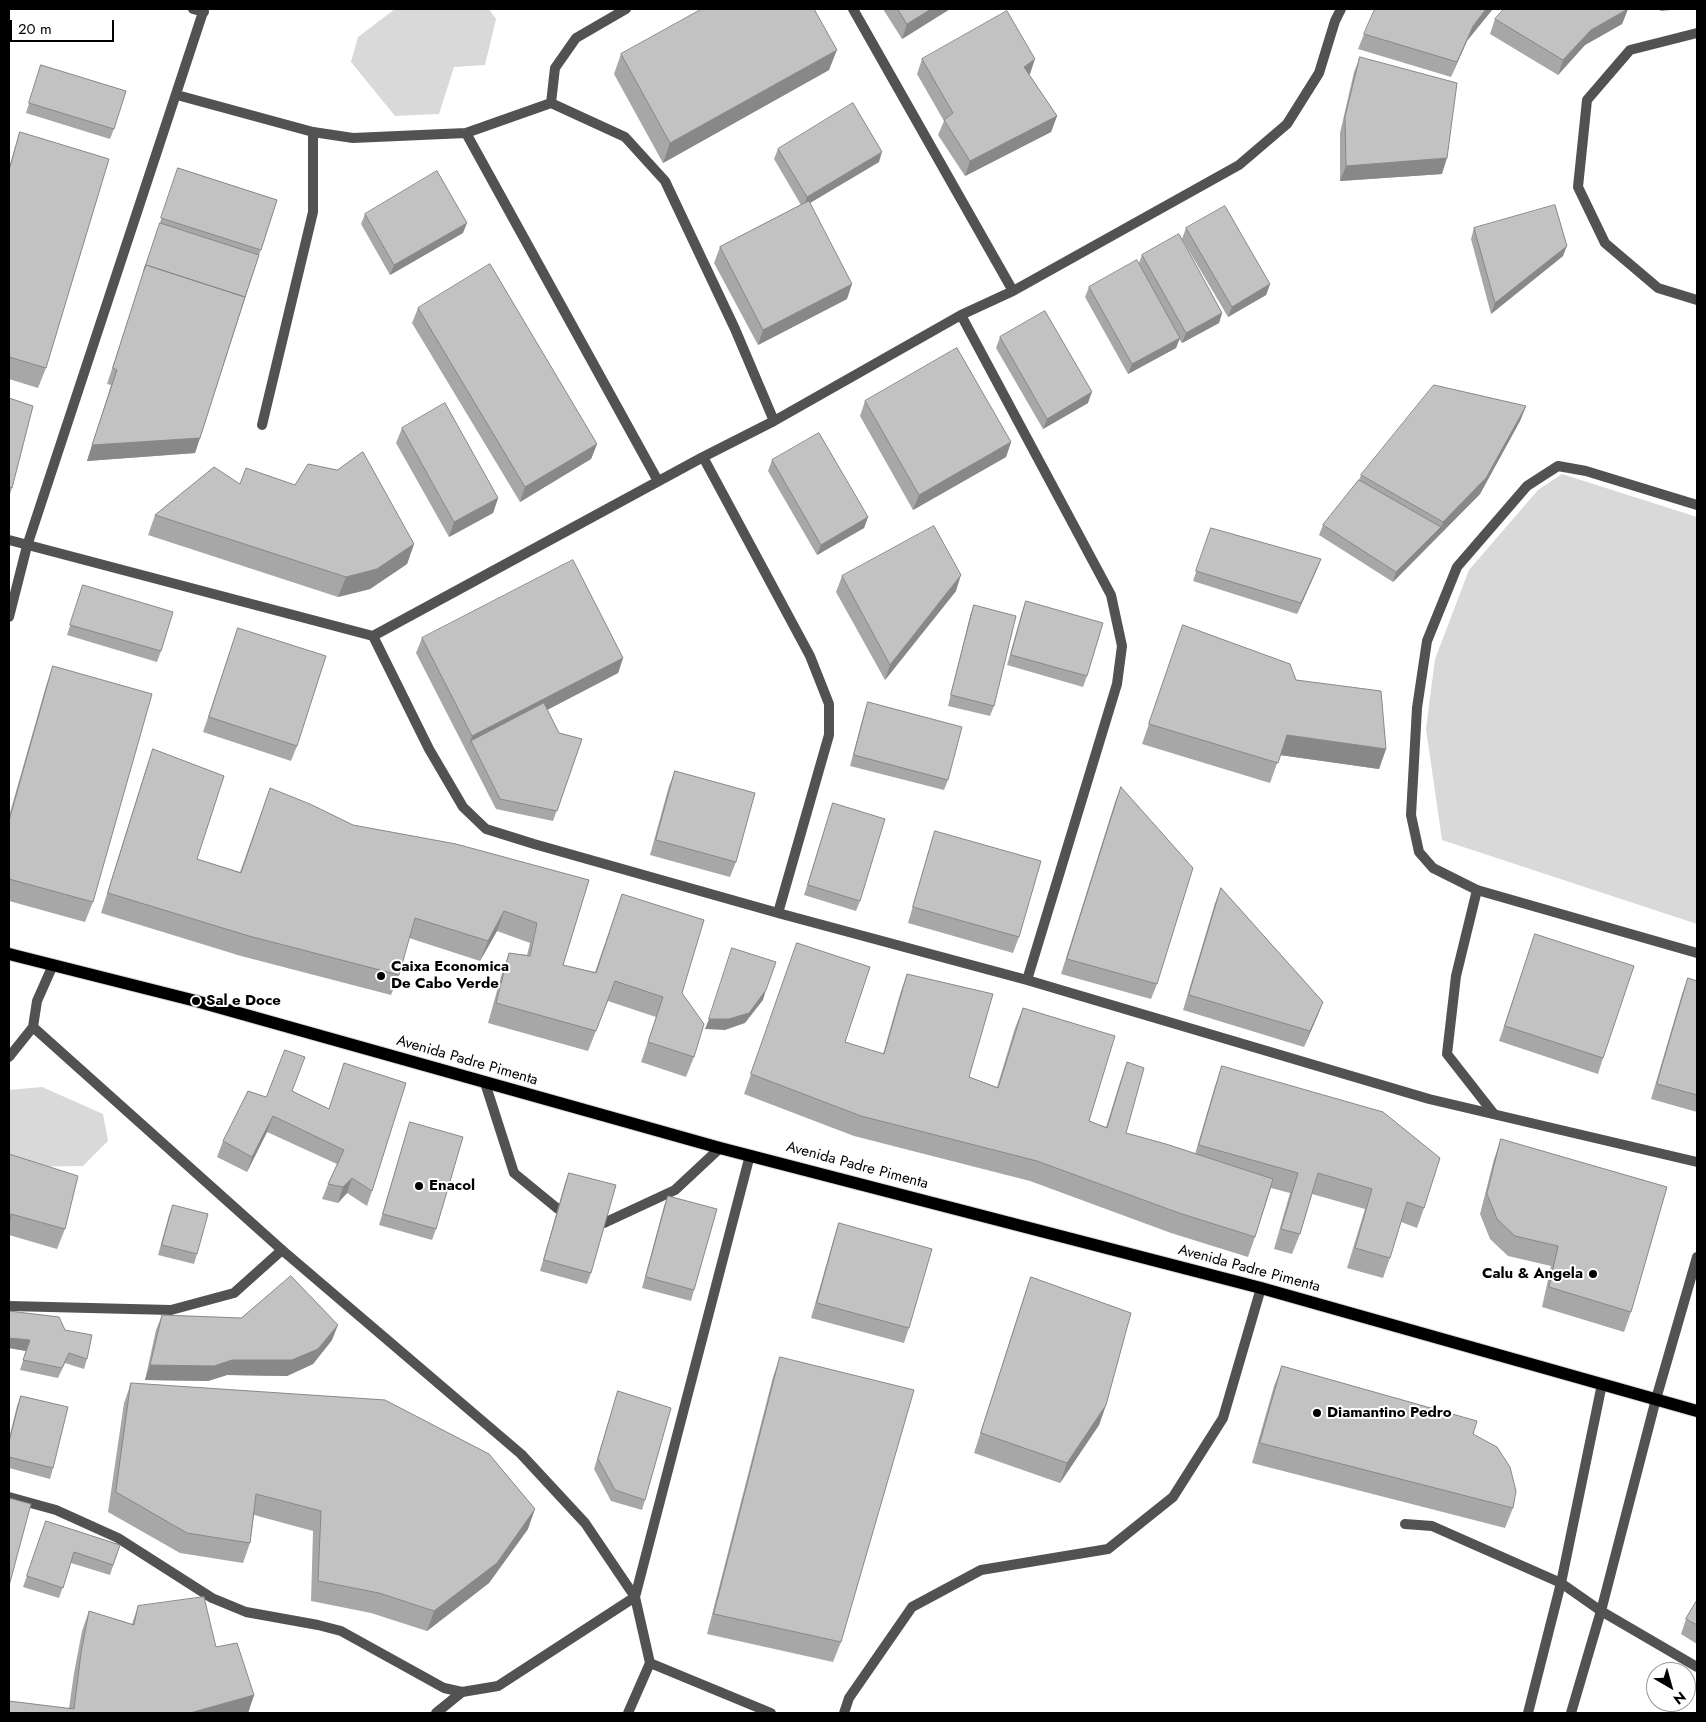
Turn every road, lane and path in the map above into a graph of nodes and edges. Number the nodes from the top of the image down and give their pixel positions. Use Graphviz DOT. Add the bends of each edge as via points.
graph roads {
  1 [pos="193,9"];
  2 [pos="626,9"];
  3 [pos="853,9"];
  4 [pos="1341,9"];
  5 [pos="204,10"];
  6 [pos="1697,33"];
  7 [pos="177,94"];
  8 [pos="551,102"];
  9 [pos="313,132"];
  10 [pos="466,132"];
  11 [pos="1013,291"];
  12 [pos="1697,300"];
  13 [pos="961,315"];
  14 [pos="774,421"];
  15 [pos="262,425"];
  16 [pos="703,457"];
  17 [pos="658,481"];
  18 [pos="1697,505"];
  19 [pos="9,540"];
  20 [pos="27,546"];
  21 [pos="9,617"];
  22 [pos="373,636"];
  23 [pos="1477,890"];
  24 [pos="778,913"];
  25 [pos="1697,953"];
  26 [pos="9,954"];
  27 [pos="53,965"];
  28 [pos="1027,980"];
  29 [pos="33,1027"];
  30 [pos="9,1057"];
  31 [pos="485,1083"];
  32 [pos="1494,1114"];
  33 [pos="720,1148"];
  34 [pos="750,1155"];
  35 [pos="1697,1162"];
  36 [pos="558,1209"];
  37 [pos="604,1223"];
  38 [pos="282,1250"];
  39 [pos="1697,1257"];
  40 [pos="1261,1288"];
  41 [pos="9,1306"];
  42 [pos="1602,1384"];
  43 [pos="1656,1399"];
  44 [pos="1697,1411"];
  45 [pos="9,1497"];
  46 [pos="1405,1524"];
  47 [pos="1561,1583"];
  48 [pos="635,1597"];
  49 [pos="1601,1611"];
  50 [pos="650,1663"];
  51 [pos="1697,1667"];
  52 [pos="462,1692"];
  53 [pos="436,1713"];
  54 [pos="628,1713"];
  55 [pos="771,1713"];
  56 [pos="844,1713"];
  57 [pos="1528,1713"];
  58 [pos="1571,1713"];
  1 -- 5 [label="street"];
  2 -- 8 [label="street" via="576,38 555,68"];
  3 -- 11 [label="street"];
  4 -- 11 [label="street" via="1319,73 1287,124 1239,165"];
  5 -- 7 [label="street"];
  6 -- 12 [label="street" via="1630,50 1587,100 1578,187 1605,243 1658,288"];
  7 -- 9 [label="street"];
  7 -- 20 [label="street"];
  8 -- 10 [label="street"];
  8 -- 14 [label="street" via="625,137 665,181"];
  9 -- 10 [label="street" via="353,138"];
  9 -- 15 [label="street" via="314,212"];
  10 -- 17 [label="street"];
  11 -- 13 [label="street"];
  13 -- 14 [label="street"];
  13 -- 28 [label="street" via="1111,595 1122,646 1117,684"];
  14 -- 16 [label="street"];
  16 -- 17 [label="street"];
  16 -- 24 [label="street" via="810,656 829,704 829,735"];
  17 -- 22 [label="street"];
  18 -- 23 [label="street" via="1586,471 1558,466 1527,486 1457,567 1427,641 1417,708 1410,815 1419,852 1433,868"];
  19 -- 20 [label="street"];
  20 -- 21 [label="street"];
  20 -- 22 [label="street"];
  22 -- 24 [label="street" via="429,749 463,807 486,829"];
  23 -- 25 [label="street"];
  23 -- 32 [label="street" via="1456,976 1446,1054"];
  24 -- 28 [label="street"];
  26 -- 27 [label="main road, Avenida Padre Pimenta"];
  27 -- 29 [label="street" via="38,1001"];
  27 -- 31 [label="main road, Avenida Padre Pimenta" via="196,1001"];
  28 -- 32 [label="street" via="1429,1099"];
  29 -- 30 [label="street"];
  29 -- 38 [label="street"];
  31 -- 33 [label="main road, Avenida Padre Pimenta"];
  31 -- 36 [label="street" via="514,1173"];
  32 -- 35 [label="street"];
  33 -- 34 [label="main road, Avenida Padre Pimenta"];
  33 -- 37 [label="street" via="675,1190"];
  34 -- 40 [label="main road, Avenida Padre Pimenta"];
  34 -- 48 [label="street"];
  38 -- 41 [label="street" via="234,1293 171,1310"];
  38 -- 48 [label="street" via="521,1454 585,1522"];
  39 -- 43 [label="street"];
  40 -- 42 [label="main road, Avenida Padre Pimenta"];
  40 -- 56 [label="street" via="1223,1418 1173,1497 1108,1549 981,1570 912,1607 849,1698"];
  42 -- 43 [label="main road, Avenida Padre Pimenta"];
  42 -- 47 [label="street"];
  43 -- 44 [label="main road, Avenida Padre Pimenta"];
  43 -- 49 [label="street"];
  45 -- 52 [label="street" via="56,1510 118,1538 212,1598 246,1612 341,1631 444,1688"];
  46 -- 47 [label="street" via="1432,1526"];
  47 -- 49 [label="street"];
  47 -- 57 [label="street"];
  48 -- 50 [label="street"];
  48 -- 52 [label="street" via="498,1686"];
  49 -- 51 [label="street"];
  49 -- 58 [label="street"];
  50 -- 54 [label="street"];
  50 -- 55 [label="street"];
  52 -- 53 [label="street"];
}
